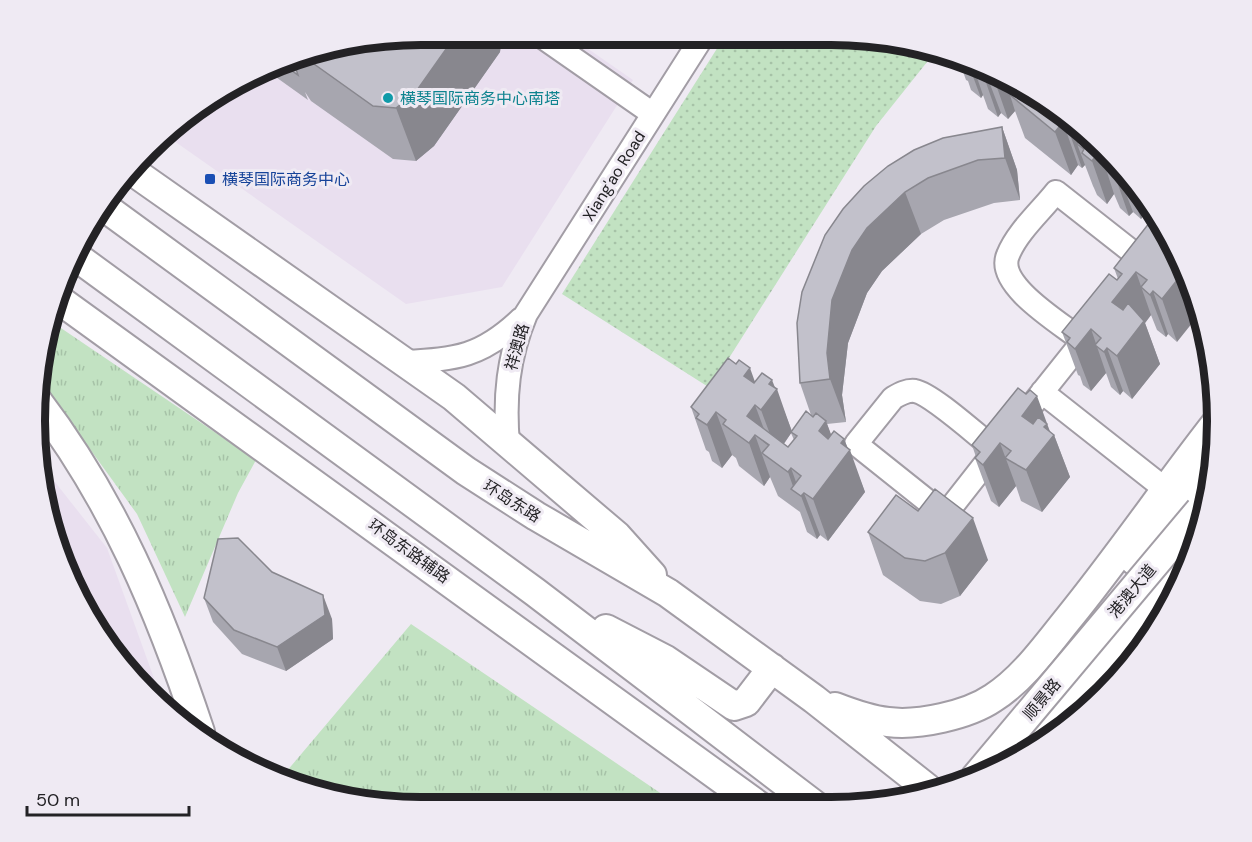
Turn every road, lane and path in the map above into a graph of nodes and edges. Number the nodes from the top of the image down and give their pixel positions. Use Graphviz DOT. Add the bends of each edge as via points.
graph roads {
  1 [pos="554,45"];
  2 [pos="697,45"];
  3 [pos="653,114"];
  4 [pos="137,174"];
  5 [pos="109,210"];
  6 [pos="81,261"];
  7 [pos="1125,289"];
  8 [pos="64,303"];
  9 [pos="526,314"];
  10 [pos="1104,315"];
  11 [pos="1083,341"];
  12 [pos="404,362"];
  13 [pos="1042,392"];
  14 [pos="45,413"];
  15 [pos="1207,425"];
  16 [pos="306,427"];
  17 [pos="1206,438"];
  18 [pos="508,444"];
  19 [pos="996,450"];
  20 [pos="1202,482"];
  21 [pos="1160,485"];
  22 [pos="1194,517"];
  23 [pos="389,537"];
  24 [pos="1112,576"];
  25 [pos="1171,580"];
  26 [pos="535,592"];
  27 [pos="668,593"];
  28 [pos="1125,650"];
  29 [pos="772,668"];
  30 [pos="1111,672"];
  31 [pos="1064,673"];
  32 [pos="1003,690"];
  33 [pos="814,699"];
  34 [pos="197,723"];
  35 [pos="1053,724"];
  36 [pos="989,762"];
  37 [pos="923,785"];
  38 [pos="744,797"];
  39 [pos="804,797"];
  1 -- 3 [label="street"];
  2 -- 3 [label="street, Xiang'ao Road"];
  3 -- 9 [label="street, Xiang'ao Road"];
  4 -- 12 [label="main road"];
  5 -- 27 [label="main road, 环岛东路" via="466,471"];
  6 -- 16 [label="main road"];
  7 -- 11 [label="street" via="1145,262 1056,192 1008,253 1005,269 1012,284"];
  8 -- 23 [label="main road, 环岛东路辅路"];
  9 -- 12 [label="street, 祥澳路" via="491,345 476,352 455,358"];
  9 -- 18 [label="street, 祥澳路" via="509,364"];
  10 -- 11 [label="street"];
  11 -- 13 [label="street"];
  12 -- 18 [label="main road" via="454,397"];
  13 -- 19 [label="street"];
  13 -- 21 [label="street"];
  14 -- 34 [label="main road" via="119,526 174,654"];
  15 -- 21 [label="main road"];
  16 -- 23 [label="main road"];
  16 -- 26 [label="main road"];
  17 -- 24 [label="main road"];
  18 -- 27 [label="main road" via="618,536"];
  19 -- 19 [label="street" via="945,515 856,444 893,398 916,391"];
  20 -- 24 [label="main road"];
  21 -- 32 [label="main road"];
  22 -- 31 [label="main road, 港澳大道, bridge"];
  23 -- 38 [label="main road, 环岛东路辅路"];
  24 -- 28 [label="main road"];
  24 -- 32 [label="main road"];
  25 -- 35 [label="main road"];
  26 -- 29 [label="main road" via="666,660 734,706 746,702"];
  26 -- 39 [label="main road"];
  27 -- 29 [label="main road, 环岛东路"];
  28 -- 30 [label="main road"];
  29 -- 33 [label="main road, 环岛东路"];
  31 -- 36 [label="main road, 顺景路, bridge"];
  32 -- 33 [label="main road" via="966,712 890,723 861,717"];
  33 -- 37 [label="main road, 环岛东路"];
}
